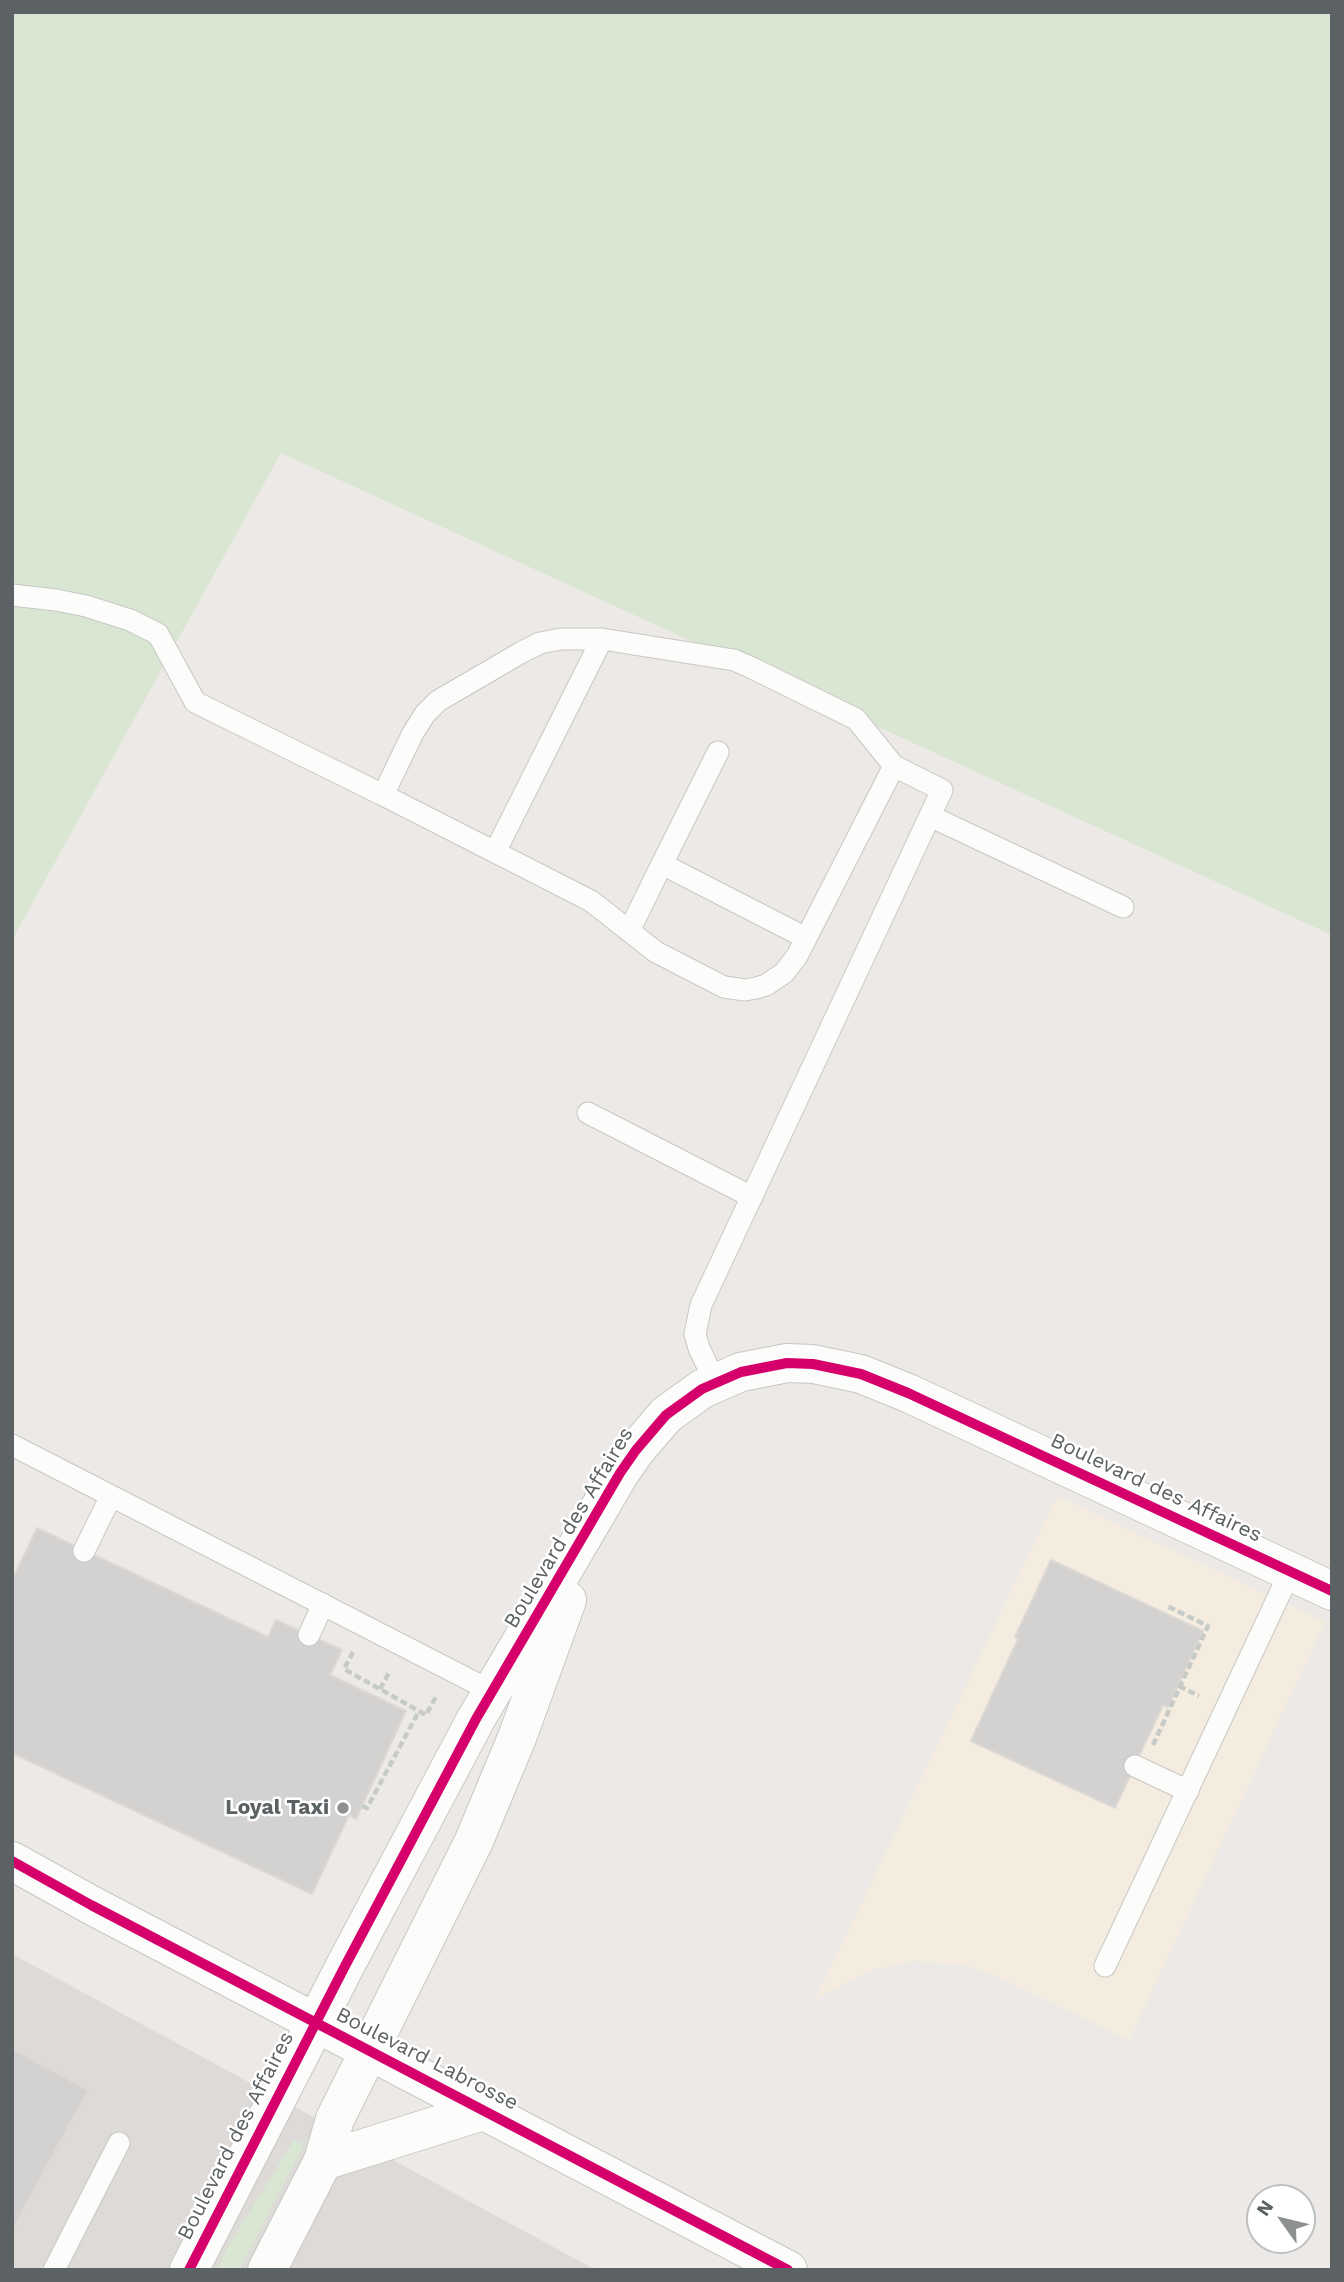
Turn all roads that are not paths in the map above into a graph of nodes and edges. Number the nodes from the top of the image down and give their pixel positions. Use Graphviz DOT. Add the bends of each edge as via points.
graph roads {
  1 [pos="12,594"];
  2 [pos="602,639"];
  3 [pos="718,752"];
  4 [pos="894,766"];
  5 [pos="383,795"];
  6 [pos="930,816"];
  7 [pos="495,852"];
  8 [pos="662,864"];
  9 [pos="1122,906"];
  10 [pos="629,931"];
  11 [pos="806,938"];
  12 [pos="587,1113"];
  13 [pos="752,1197"];
  14 [pos="715,1382"];
  15 [pos="12,1445"];
  16 [pos="111,1496"];
  17 [pos="603,1503"];
  18 [pos="85,1551"];
  19 [pos="1290,1572"];
  20 [pos="1332,1591"];
  21 [pos="323,1604"];
  22 [pos="309,1635"];
  23 [pos="493,1692"];
  24 [pos="528,1708"];
  25 [pos="1135,1766"];
  26 [pos="1188,1791"];
  27 [pos="12,1861"];
  28 [pos="1105,1966"];
  29 [pos="317,2023"];
  30 [pos="371,2050"];
  31 [pos="486,2110"];
  32 [pos="119,2143"];
  33 [pos="323,2161"];
  34 [pos="54,2270"];
  35 [pos="189,2270"];
  36 [pos="267,2270"];
  37 [pos="788,2270"];
  1 -- 5 [label="lane" via="86,606 158,634 195,702"];
  2 -- 4 [label="lane" via="734,660 856,719"];
  2 -- 5 [label="lane" via="540,643 438,701 413,733"];
  2 -- 7 [label="lane"];
  3 -- 8 [label="lane"];
  4 -- 6 [label="lane" via="942,790"];
  4 -- 11 [label="lane"];
  5 -- 7 [label="lane"];
  6 -- 9 [label="lane"];
  6 -- 13 [label="lane"];
  7 -- 10 [label="lane" via="591,901"];
  8 -- 10 [label="lane"];
  8 -- 11 [label="lane"];
  10 -- 11 [label="lane" via="656,952 715,983 745,990 766,985 784,973"];
  12 -- 13 [label="lane"];
  13 -- 14 [label="lane" via="697,1319 695,1334"];
  14 -- 17 [label="street, Boulevard des Affaires" via="684,1401 651,1431"];
  14 -- 19 [label="street, Boulevard des Affaires" via="787,1363 861,1374"];
  15 -- 16 [label="lane"];
  16 -- 18 [label="lane"];
  16 -- 21 [label="lane"];
  17 -- 23 [label="street, Boulevard des Affaires"];
  17 -- 24 [label="street, Boulevard des Affaires"];
  19 -- 20 [label="street, Boulevard des Affaires"];
  19 -- 26 [label="lane"];
  21 -- 22 [label="lane"];
  21 -- 23 [label="lane"];
  23 -- 24 [label="lane"];
  23 -- 29 [label="street, Boulevard des Affaires"];
  24 -- 30 [label="street, Boulevard des Affaires" via="474,1841"];
  25 -- 26 [label="lane"];
  26 -- 28 [label="lane"];
  27 -- 29 [label="street, Boulevard Labrosse"];
  29 -- 30 [label="street, Boulevard Labrosse"];
  29 -- 35 [label="street, Boulevard des Affaires"];
  30 -- 31 [label="street, Boulevard Labrosse"];
  30 -- 33 [label="street, Boulevard des Affaires" via="332,2126"];
  31 -- 33 [label="street"];
  31 -- 37 [label="street, Boulevard Labrosse"];
  32 -- 34 [label="lane"];
  33 -- 36 [label="street, Boulevard des Affaires"];
}
